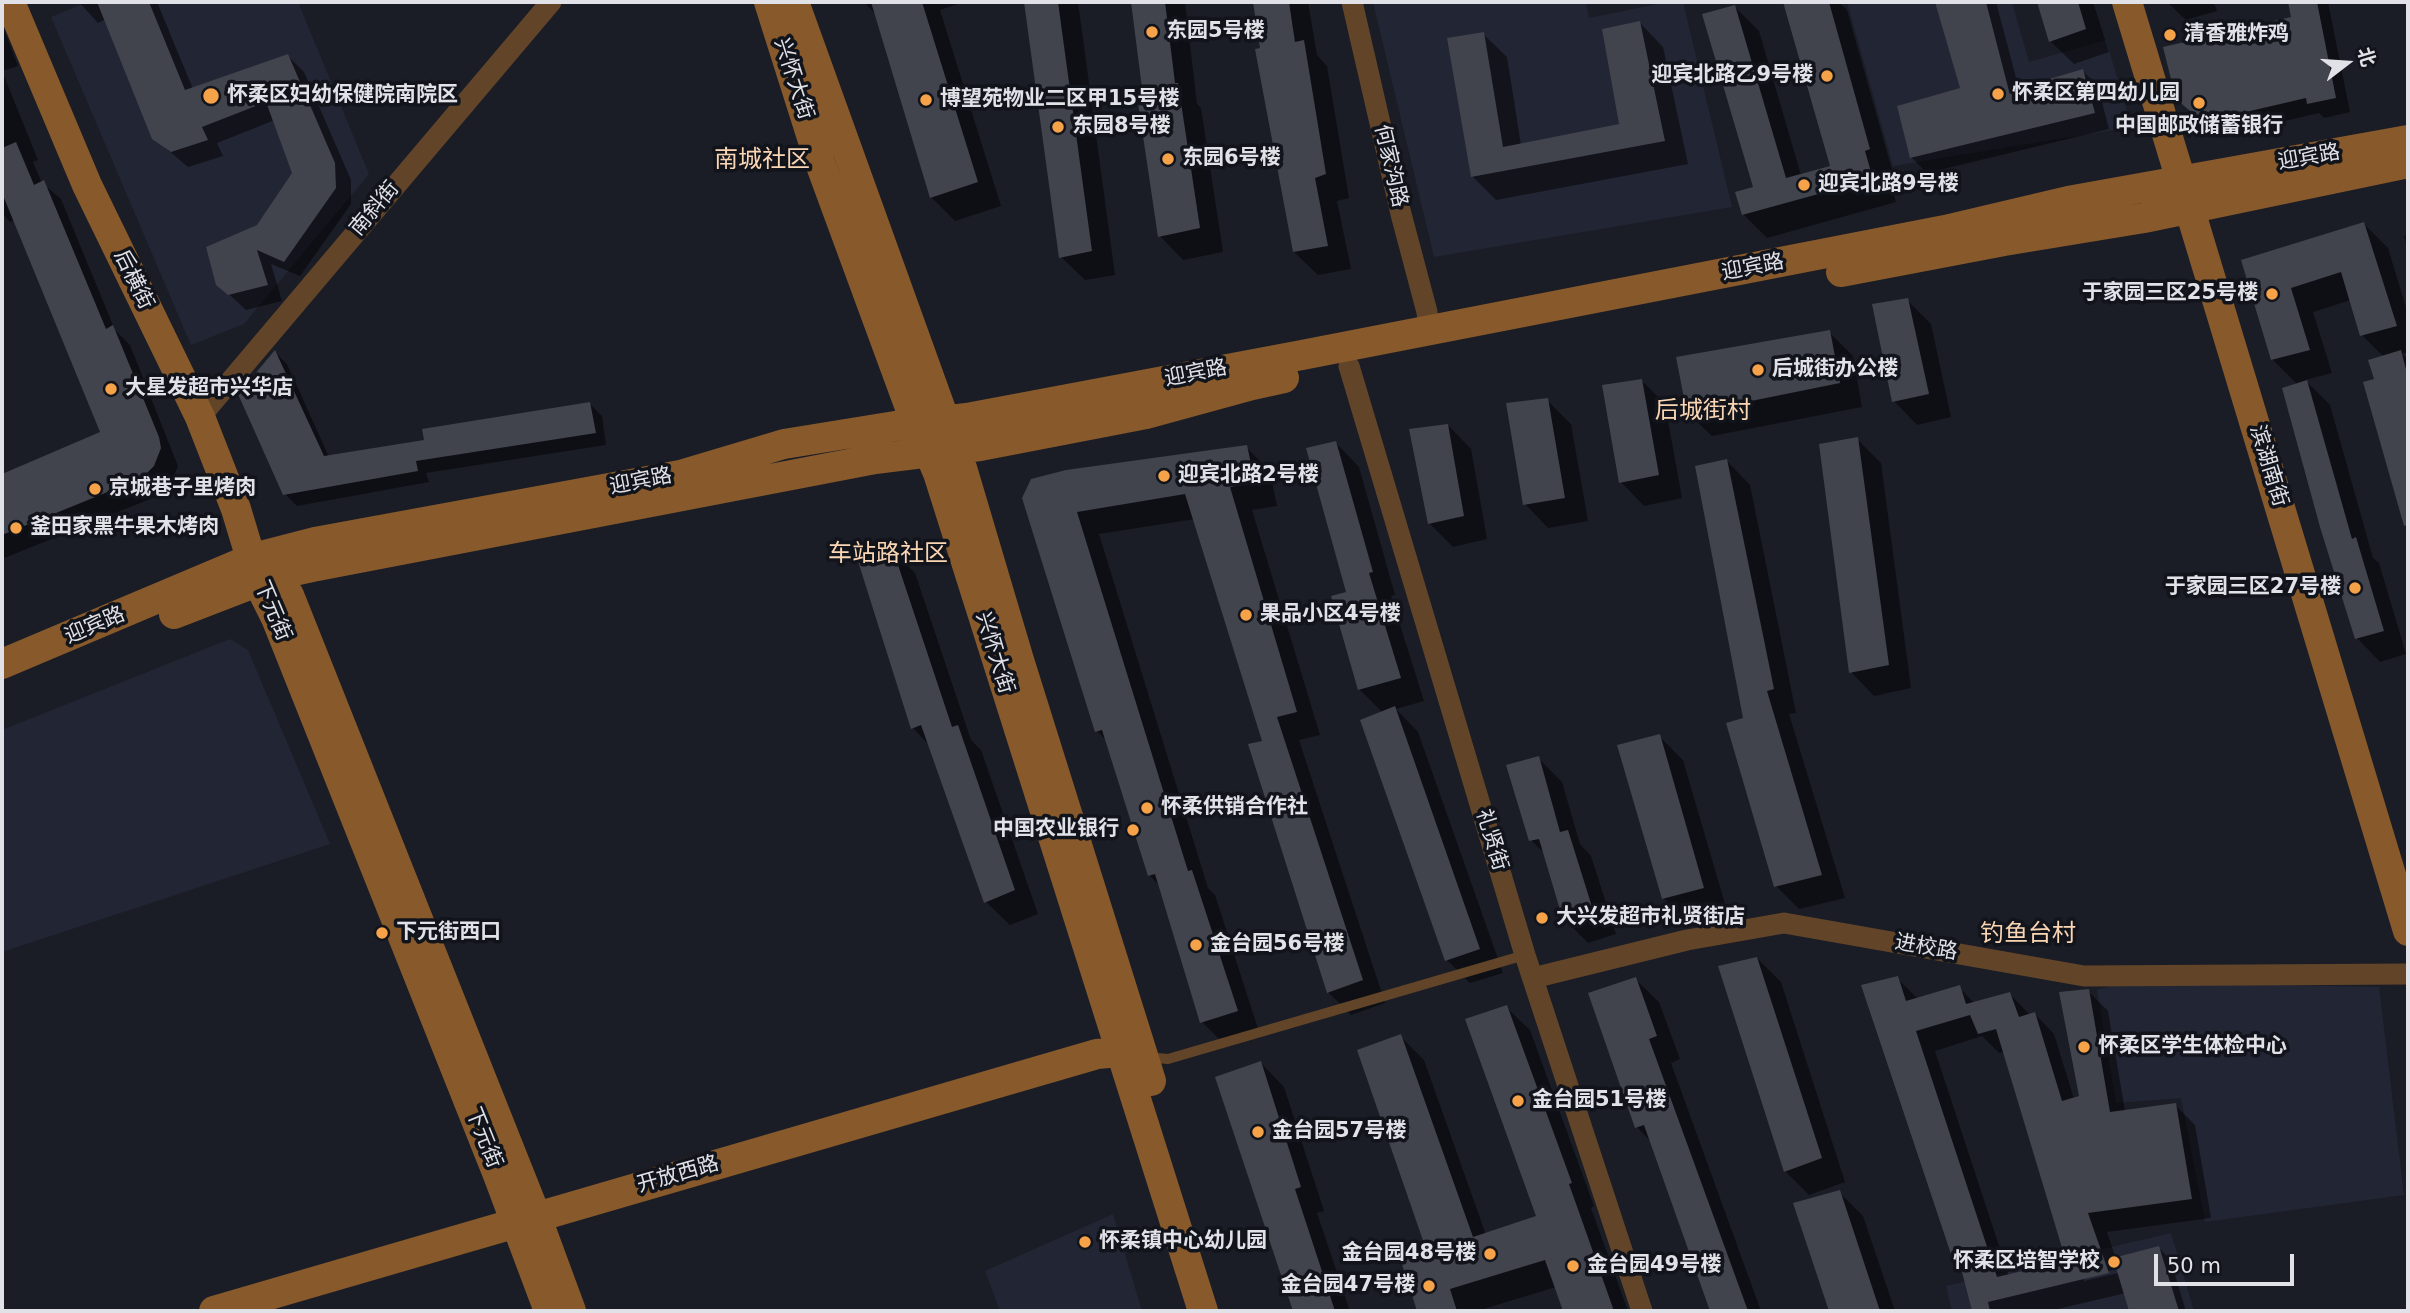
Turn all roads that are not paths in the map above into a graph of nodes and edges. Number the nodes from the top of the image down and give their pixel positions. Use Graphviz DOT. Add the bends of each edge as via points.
graph roads {
  1 [pos="10,2"];
  2 [pos="551,2"];
  3 [pos="769,2"];
  4 [pos="794,2"];
  5 [pos="1352,2"];
  6 [pos="2127,2"];
  7 [pos="2408,140"];
  8 [pos="2408,163"];
  9 [pos="2182,180"];
  10 [pos="2191,209"];
  11 [pos="1429,330"];
  12 [pos="1349,366"];
  13 [pos="200,417"];
  14 [pos="931,422"];
  15 [pos="942,450"];
  16 [pos="262,572"];
  17 [pos="2,664"];
  18 [pos="2,685"];
  19 [pos="2408,930"];
  20 [pos="1525,955"];
  21 [pos="2408,974"];
  22 [pos="1533,978"];
  23 [pos="1132,1055"];
  24 [pos="525,1219"];
  25 [pos="214,1311"];
  26 [pos="549,1311"];
  27 [pos="571,1311"];
  28 [pos="1203,1311"];
  29 [pos="1224,1311"];
  30 [pos="1642,1311"];
  1 -- 13 [label="main road, 后横街" via="87,185"];
  2 -- 13 [label="street, 南斜街"];
  3 -- 14 [label="main road, 兴怀大街" via="820,163"];
  4 -- 14 [label="main road, 兴怀大街"];
  5 -- 11 [label="street, 何家沟路"];
  6 -- 9 [label="main road, 滨湖南街"];
  7 -- 9 [label="main road, 迎宾路"];
  8 -- 10 [label="main road, 迎宾路"];
  9 -- 10 [label="main road, 滨湖南街"];
  9 -- 11 [label="main road, 迎宾路"];
  10 -- 12 [label="main road, 迎宾路"];
  10 -- 19 [label="main road, 滨湖南街"];
  11 -- 14 [label="main road, 迎宾路"];
  12 -- 15 [label="main road, 迎宾路" via="1252,384 1146,414"];
  12 -- 20 [label="street, 礼贤街"];
  13 -- 16 [label="main road, 后横街"];
  14 -- 15 [label="main road, 兴怀大街"];
  14 -- 16 [label="main road, 迎宾路" via="784,444 681,475 315,542"];
  15 -- 16 [label="main road, 迎宾路"];
  15 -- 23 [label="main road, 兴怀大街" via="938,473"];
  16 -- 17 [label="main road, 迎宾路"];
  16 -- 18 [label="main road, 迎宾路" via="203,602"];
  16 -- 24 [label="main road, 下元街" via="286,644"];
  20 -- 22 [label="street, 礼贤街"];
  20 -- 23 [label="lane" via="1181,1056"];
  21 -- 22 [label="street, 进校路" via="2084,976 1784,923 1687,940"];
  22 -- 30 [label="street, 礼贤街"];
  23 -- 24 [label="main road, 开放西路" via="1097,1054"];
  23 -- 28 [label="main road, 兴怀大街"];
  23 -- 29 [label="main road, 兴怀大街"];
  24 -- 25 [label="main road, 开放西路"];
  24 -- 26 [label="main road, 下元街"];
  24 -- 27 [label="main road, 下元街"];
}
